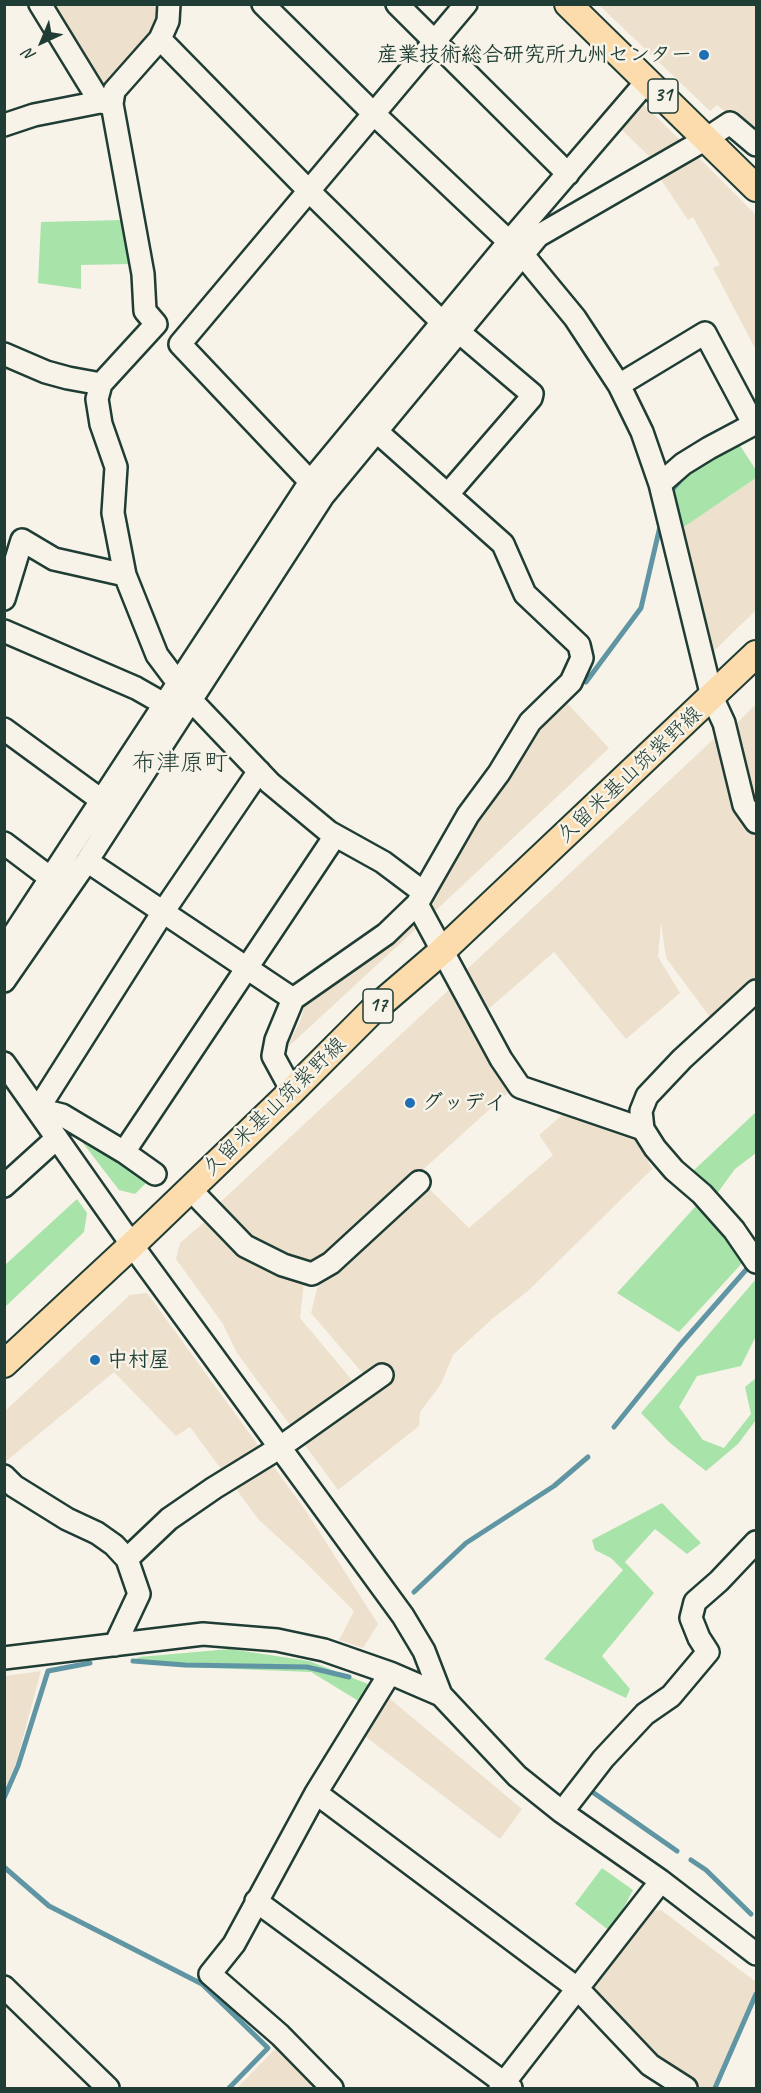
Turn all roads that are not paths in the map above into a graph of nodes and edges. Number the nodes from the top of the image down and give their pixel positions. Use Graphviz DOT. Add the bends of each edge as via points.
graph roads {
  1 [pos="39,4"];
  2 [pos="170,4"];
  3 [pos="263,4"];
  4 [pos="397,4"];
  5 [pos="466,4"];
  6 [pos="568,4"];
  7 [pos="160,39"];
  8 [pos="435,41"];
  9 [pos="647,81"];
  10 [pos="106,103"];
  11 [pos="374,114"];
  12 [pos="4,125"];
  13 [pos="706,139"];
  14 [pos="756,145"];
  15 [pos="568,174"];
  16 [pos="756,188"];
  17 [pos="309,191"];
  18 [pos="516,249"];
  19 [pos="156,324"];
  20 [pos="452,330"];
  21 [pos="180,344"];
  22 [pos="4,354"];
  23 [pos="101,384"];
  24 [pos="619,385"];
  25 [pos="755,424"];
  26 [pos="370,425"];
  27 [pos="660,484"];
  28 [pos="317,489"];
  29 [pos="448,494"];
  30 [pos="13,536"];
  31 [pos="125,575"];
  32 [pos="4,599"];
  33 [pos="4,632"];
  34 [pos="756,654"];
  35 [pos="712,697"];
  36 [pos="179,700"];
  37 [pos="4,729"];
  38 [pos="260,771"];
  39 [pos="109,806"];
  40 [pos="756,822"];
  41 [pos="335,836"];
  42 [pos="4,843"];
  43 [pos="87,861"];
  44 [pos="58,885"];
  45 [pos="420,898"];
  46 [pos="163,912"];
  47 [pos="4,949"];
  48 [pos="441,952"];
  49 [pos="247,969"];
  50 [pos="4,981"];
  51 [pos="756,991"];
  52 [pos="293,999"];
  53 [pos="4,1063"];
  54 [pos="292,1091"];
  55 [pos="38,1109"];
  56 [pos="643,1129"];
  57 [pos="57,1138"];
  58 [pos="124,1152"];
  59 [pos="155,1174"];
  60 [pos="419,1182"];
  61 [pos="4,1186"];
  62 [pos="190,1189"];
  63 [pos="132,1245"];
  64 [pos="753,1257"];
  65 [pos="4,1364"];
  66 [pos="382,1375"];
  67 [pos="279,1448"];
  68 [pos="4,1476"];
  69 [pos="756,1542"];
  70 [pos="127,1559"];
  71 [pos="115,1645"];
  72 [pos="4,1658"];
  73 [pos="390,1673"];
  74 [pos="441,1695"];
  75 [pos="316,1793"];
  76 [pos="562,1812"];
  77 [pos="661,1881"];
  78 [pos="256,1901"];
  79 [pos="756,1954"];
  80 [pos="4,1988"];
  81 [pos="578,1989"];
  82 [pos="505,2087"];
  83 [pos="108,2088"];
  84 [pos="332,2088"];
  85 [pos="686,2088"];
  1 -- 10 [label="street"];
  2 -- 7 [label="street"];
  3 -- 11 [label="street"];
  4 -- 8 [label="street"];
  5 -- 8 [label="street"];
  6 -- 9 [label="main road, 31"];
  7 -- 10 [label="street"];
  7 -- 17 [label="street"];
  8 -- 11 [label="street"];
  8 -- 15 [label="street"];
  9 -- 13 [label="main road, 31"];
  9 -- 15 [label="street"];
  10 -- 12 [label="street" via="34,115"];
  10 -- 19 [label="street" via="143,274 145,311"];
  11 -- 17 [label="street"];
  11 -- 18 [label="street"];
  13 -- 14 [label="street" via="730,123"];
  13 -- 16 [label="main road, 31"];
  13 -- 18 [label="street"];
  15 -- 18 [label="street"];
  17 -- 20 [label="street"];
  17 -- 21 [label="street"];
  18 -- 20 [label="street"];
  18 -- 24 [label="street" via="575,318"];
  19 -- 21 [label="street"];
  19 -- 23 [label="street"];
  20 -- 26 [label="street"];
  20 -- 29 [label="street" via="532,394"];
  21 -- 28 [label="street"];
  22 -- 23 [label="street" via="46,372"];
  23 -- 31 [label="street" via="97,399 116,467 113,513"];
  24 -- 25 [label="street" via="705,333"];
  24 -- 27 [label="street" via="642,432"];
  25 -- 27 [label="street" via="683,464"];
  26 -- 28 [label="street"];
  26 -- 29 [label="street"];
  27 -- 35 [label="street"];
  28 -- 36 [label="street"];
  29 -- 45 [label="street" via="503,544 525,594 579,645 582,658 571,682 530,722 468,815"];
  30 -- 31 [label="street" via="54,559"];
  30 -- 32 [label="street"];
  31 -- 36 [label="street"];
  33 -- 36 [label="street" via="136,688"];
  34 -- 35 [label="main road, 久留米基山筑紫野線 / 17"];
  35 -- 40 [label="street" via="724,723 744,805"];
  35 -- 48 [label="main road, 久留米基山筑紫野線 / 17"];
  36 -- 38 [label="street"];
  36 -- 39 [label="street"];
  37 -- 39 [label="street"];
  38 -- 41 [label="street"];
  38 -- 46 [label="street"];
  39 -- 43 [label="street"];
  39 -- 44 [label="street"];
  41 -- 45 [label="street" via="383,862"];
  41 -- 49 [label="street"];
  42 -- 44 [label="street"];
  43 -- 44 [label="street"];
  43 -- 46 [label="street"];
  44 -- 47 [label="street"];
  44 -- 50 [label="street"];
  45 -- 48 [label="street"];
  45 -- 52 [label="street" via="386,934"];
  46 -- 49 [label="street"];
  46 -- 55 [label="street"];
  48 -- 54 [label="main road, 久留米基山筑紫野線 / 17" via="372,1012"];
  48 -- 56 [label="street" via="520,1087"];
  49 -- 52 [label="street"];
  49 -- 58 [label="street"];
  51 -- 56 [label="street" via="647,1096 641,1112"];
  52 -- 54 [label="street" via="273,1056"];
  53 -- 55 [label="street"];
  54 -- 62 [label="main road, 久留米基山筑紫野線 / 17"];
  55 -- 57 [label="street"];
  55 -- 58 [label="street" via="62,1115"];
  56 -- 64 [label="street" via="655,1148 702,1194"];
  57 -- 61 [label="street"];
  57 -- 63 [label="street"];
  58 -- 59 [label="street"];
  60 -- 62 [label="street" via="332,1263 312,1274 244,1246"];
  62 -- 63 [label="main road, 久留米基山筑紫野線 / 17"];
  63 -- 65 [label="main road, 久留米基山筑紫野線 / 17"];
  63 -- 67 [label="street"];
  66 -- 67 [label="street"];
  67 -- 70 [label="street" via="169,1519"];
  67 -- 74 [label="street" via="403,1616 424,1651"];
  68 -- 70 [label="street" via="67,1519 97,1533"];
  69 -- 76 [label="street" via="695,1602 691,1618 708,1652 671,1696 645,1714 603,1759"];
  70 -- 71 [label="street" via="139,1594"];
  71 -- 72 [label="street"];
  71 -- 73 [label="street" via="203,1634 266,1639 324,1650"];
  73 -- 74 [label="street"];
  73 -- 75 [label="street"];
  74 -- 76 [label="street" via="517,1776"];
  75 -- 78 [label="street"];
  75 -- 81 [label="street"];
  76 -- 77 [label="street"];
  77 -- 79 [label="street"];
  77 -- 81 [label="street"];
  78 -- 82 [label="street"];
  78 -- 84 [label="street" via="234,1944 210,1974 280,2035"];
  80 -- 83 [label="street"];
  81 -- 82 [label="street"];
  81 -- 85 [label="street" via="650,2065"];
}
